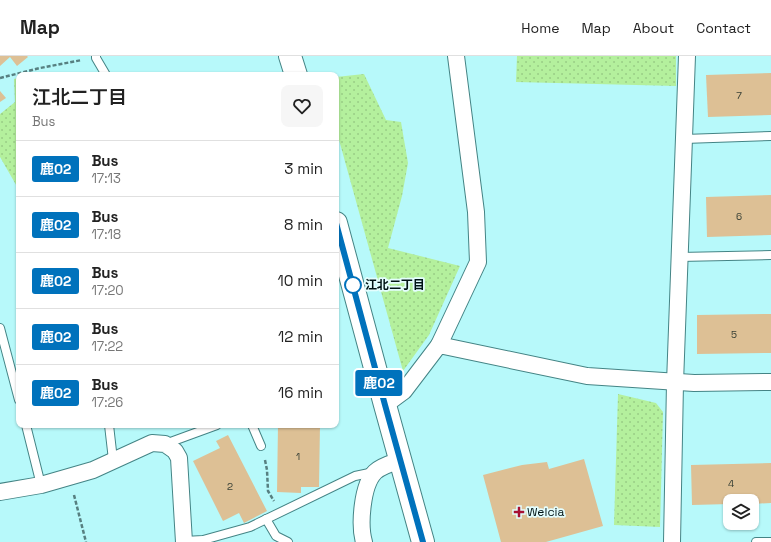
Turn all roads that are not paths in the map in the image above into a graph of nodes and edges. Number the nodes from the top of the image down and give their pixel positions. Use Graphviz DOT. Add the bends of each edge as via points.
graph roads {
  1 [pos="290,56"];
  2 [pos="456,56"];
  3 [pos="687,56"];
  4 [pos="96,57"];
  5 [pos="104,72"];
  6 [pos="295,72"];
  7 [pos="771,136"];
  8 [pos="684,139"];
  9 [pos="339,234"];
  10 [pos="771,255"];
  11 [pos="679,258"];
  12 [pos="0,328"];
  13 [pos="439,344"];
  14 [pos="771,382"];
  15 [pos="675,383"];
  16 [pos="16,389"];
  17 [pos="385,405"];
  18 [pos="27,428"];
  19 [pos="109,428"];
  20 [pos="209,428"];
  21 [pos="253,428"];
  22 [pos="165,444"];
  23 [pos="261,446"];
  24 [pos="114,460"];
  25 [pos="400,460"];
  26 [pos="375,471"];
  27 [pos="41,484"];
  28 [pos="0,492"];
  29 [pos="266,519"];
  30 [pos="184,541"];
  31 [pos="288,542"];
  32 [pos="364,542"];
  33 [pos="423,542"];
  34 [pos="672,542"];
  35 [pos="756,542"];
  36 [pos="771,542"];
  1 -- 6 [label="street"];
  2 -- 13 [label="street" via="476,212 478,262"];
  3 -- 8 [label="street"];
  4 -- 5 [label="lane"];
  7 -- 8 [label="lane"];
  8 -- 11 [label="street"];
  9 -- 17 [label="street"];
  10 -- 11 [label="lane"];
  11 -- 15 [label="street"];
  12 -- 16 [label="lane"];
  13 -- 15 [label="street" via="587,376"];
  13 -- 17 [label="street" via="404,391"];
  14 -- 15 [label="street"];
  15 -- 34 [label="street"];
  17 -- 25 [label="street"];
  18 -- 27 [label="lane"];
  19 -- 24 [label="lane"];
  20 -- 22 [label="lane"];
  21 -- 23 [label="lane"];
  22 -- 24 [label="street" via="152,442"];
  22 -- 30 [label="street" via="175,451 178,458"];
  24 -- 27 [label="street" via="93,470"];
  25 -- 26 [label="street"];
  25 -- 33 [label="street"];
  26 -- 29 [label="lane" via="355,476"];
  26 -- 32 [label="street" via="364,496"];
  27 -- 28 [label="street"];
  29 -- 30 [label="lane" via="250,527 203,540"];
  29 -- 31 [label="lane" via="276,536"];
  35 -- 36 [label="lane"];
}
